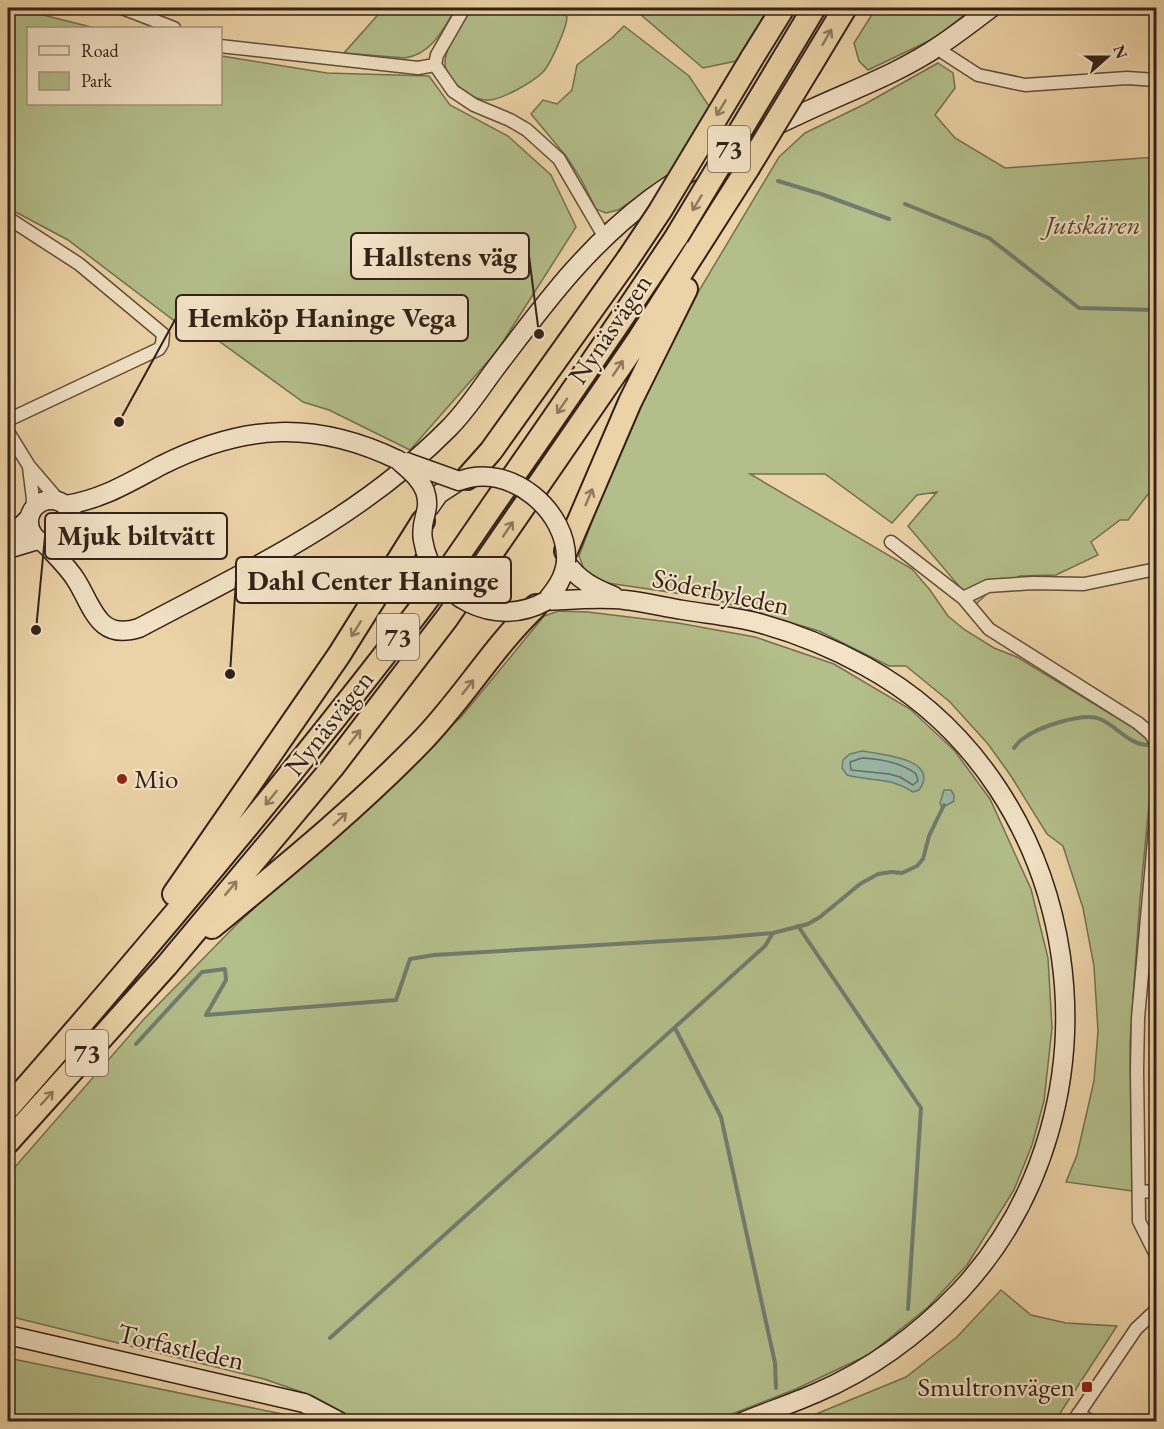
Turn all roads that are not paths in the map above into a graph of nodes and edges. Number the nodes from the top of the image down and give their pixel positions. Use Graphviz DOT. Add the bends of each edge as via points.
graph roads {
  1 [pos="122,8"];
  2 [pos="464,8"];
  3 [pos="783,8"];
  4 [pos="814,8"];
  5 [pos="844,8"];
  6 [pos="991,8"];
  7 [pos="171,27"];
  8 [pos="222,46"];
  9 [pos="939,47"];
  10 [pos="435,65"];
  11 [pos="1156,80"];
  12 [pos="8,218"];
  13 [pos="712,230"];
  14 [pos="604,237"];
  15 [pos="8,420"];
  16 [pos="8,432"];
  17 [pos="398,460"];
  18 [pos="29,466"];
  19 [pos="463,479"];
  20 [pos="110,493"];
  21 [pos="62,503"];
  22 [pos="31,514"];
  23 [pos="426,514"];
  24 [pos="71,532"];
  25 [pos="8,539"];
  26 [pos="41,542"];
  27 [pos="891,542"];
  28 [pos="8,549"];
  29 [pos="566,556"];
  30 [pos="1156,570"];
  31 [pos="75,578"];
  32 [pos="963,598"];
  33 [pos="622,600"];
  34 [pos="541,603"];
  35 [pos="1156,743"];
  36 [pos="1156,818"];
  37 [pos="1151,929"];
  38 [pos="167,964"];
  39 [pos="89,1016"];
  40 [pos="8,1108"];
  41 [pos="8,1142"];
  42 [pos="1156,1191"];
  43 [pos="1139,1192"];
  44 [pos="1156,1255"];
  45 [pos="1156,1310"];
  46 [pos="8,1335"];
  47 [pos="1075,1418"];
  48 [pos="340,1422"];
  49 [pos="742,1422"];
  50 [pos="1093,1422"];
  1 -- 7 [label="street"];
  2 -- 10 [label="street"];
  3 -- 19 [label="highway, one-way, bridge" via="628,259 491,451"];
  4 -- 39 [label="highway, Nynäsvägen / 73, one-way, bridge" via="677,236 424,602 228,851"];
  13 -- 5 [label="highway, Nynäsvägen / 73, one-way, bridge"];
  6 -- 9 [label="street"];
  8 -- 10 [label="street" via="418,68"];
  9 -- 11 [label="street" via="978,75 1025,86 1127,78"];
  9 -- 14 [label="street" via="689,172"];
  10 -- 14 [label="street" via="453,91 527,130 551,151 567,171"];
  12 -- 15 [label="street" via="79,264 163,334 159,350"];
  29 -- 13 [label="highway, one-way" via="651,358"];
  38 -- 13 [label="highway, Nynäsvägen / 73, one-way" via="332,768 447,618"];
  14 -- 31 [label="street" via="559,284 451,426 387,484 344,515 278,554 127,632 117,631 94,615"];
  16 -- 18 [label="street"];
  17 -- 19 [label="street, bridge"];
  17 -- 20 [label="street" via="332,436 304,432 254,434 209,444"];
  17 -- 23 [label="street, bridge" via="422,484"];
  18 -- 21 [label="street"];
  18 -- 22 [label="street"];
  19 -- 23 [label="street" via="439,494"];
  19 -- 29 [label="street, bridge" via="494,477 528,491 556,523"];
  20 -- 21 [label="street"];
  20 -- 24 [label="street"];
  21 -- 22 [label="street" via="44,501"];
  21 -- 24 [label="street" via="72,513"];
  22 -- 25 [label="street"];
  22 -- 26 [label="street" via="32,533"];
  23 -- 34 [label="street, bridge" via="423,541 427,555 448,590 490,610 513,612"];
  23 -- 39 [label="highway, one-way" via="339,655"];
  24 -- 26 [label="street" via="60,543"];
  24 -- 31 [label="street"];
  26 -- 28 [label="street"];
  26 -- 31 [label="street"];
  27 -- 32 [label="street"];
  29 -- 33 [label="street, Söderbyleden" via="574,574 584,582"];
  29 -- 34 [label="street" via="556,590"];
  30 -- 32 [label="street" via="1084,584 988,586"];
  32 -- 35 [label="street" via="989,629 1138,723"];
  33 -- 34 [label="street, Söderbyleden"];
  33 -- 49 [label="street, Söderbyleden" via="763,625 807,639 866,666 933,713 975,758 1009,808 1035,861 1055,917 1065,981 1062,1072 1039,1162 1015,1213 982,1264 938,1313 872,1364 817,1393"];
  38 -- 34 [label="highway, one-way" via="324,834 421,743 521,620"];
  36 -- 37 [label="street"];
  37 -- 43 [label="street" via="1138,1018"];
  41 -- 38 [label="highway, Nynäsvägen / 73, one-way"];
  39 -- 40 [label="highway, Nynäsvägen / 73"];
  42 -- 43 [label="street"];
  43 -- 44 [label="street" via="1139,1221"];
  45 -- 47 [label="street" via="1136,1329"];
  46 -- 48 [label="street, Torfastleden" via="304,1403"];
  47 -- 50 [label="street"];
}
